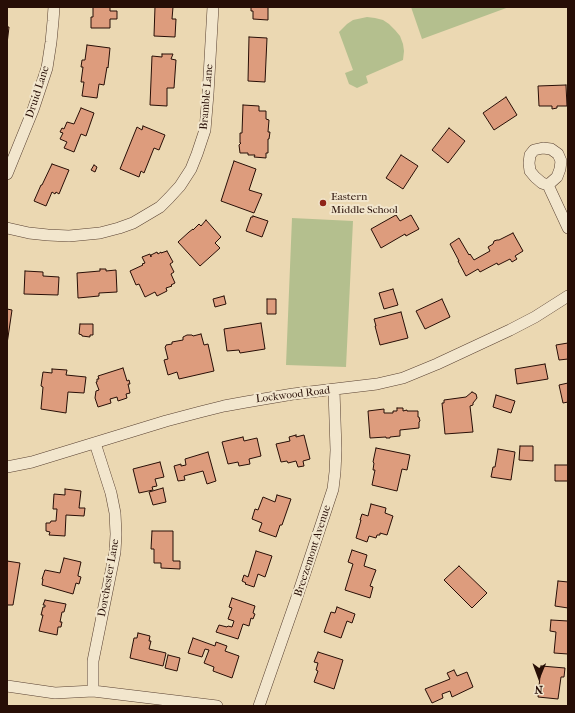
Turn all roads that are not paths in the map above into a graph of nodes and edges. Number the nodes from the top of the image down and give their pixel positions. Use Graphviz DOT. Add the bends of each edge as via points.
graph roads {
  1 [pos="54,7"];
  2 [pos="213,7"];
  3 [pos="7,174"];
  4 [pos="548,185"];
  5 [pos="7,228"];
  6 [pos="568,228"];
  7 [pos="568,296"];
  8 [pos="334,390"];
  9 [pos="95,442"];
  10 [pos="7,467"];
  11 [pos="7,686"];
  12 [pos="93,691"];
  13 [pos="217,706"];
  14 [pos="259,706"];
  1 -- 3 [label="street, Druid Lane" via="45,76"];
  2 -- 5 [label="street, Bramble Lane" via="205,130 191,169 169,198 160,207 133,223 100,233 48,235"];
  4 -- 6 [label="street"];
  7 -- 8 [label="street, Lockwood Road" via="510,330 420,372 377,384"];
  8 -- 9 [label="street, Lockwood Road" via="269,398 218,408"];
  8 -- 14 [label="street, Breezemont Avenue" via="336,450 333,489"];
  9 -- 10 [label="street, Lockwood Road" via="32,462"];
  9 -- 12 [label="street, Dorchester Lane" via="111,493 116,534 93,662"];
  11 -- 12 [label="street" via="55,693"];
  12 -- 13 [label="street"];
}
